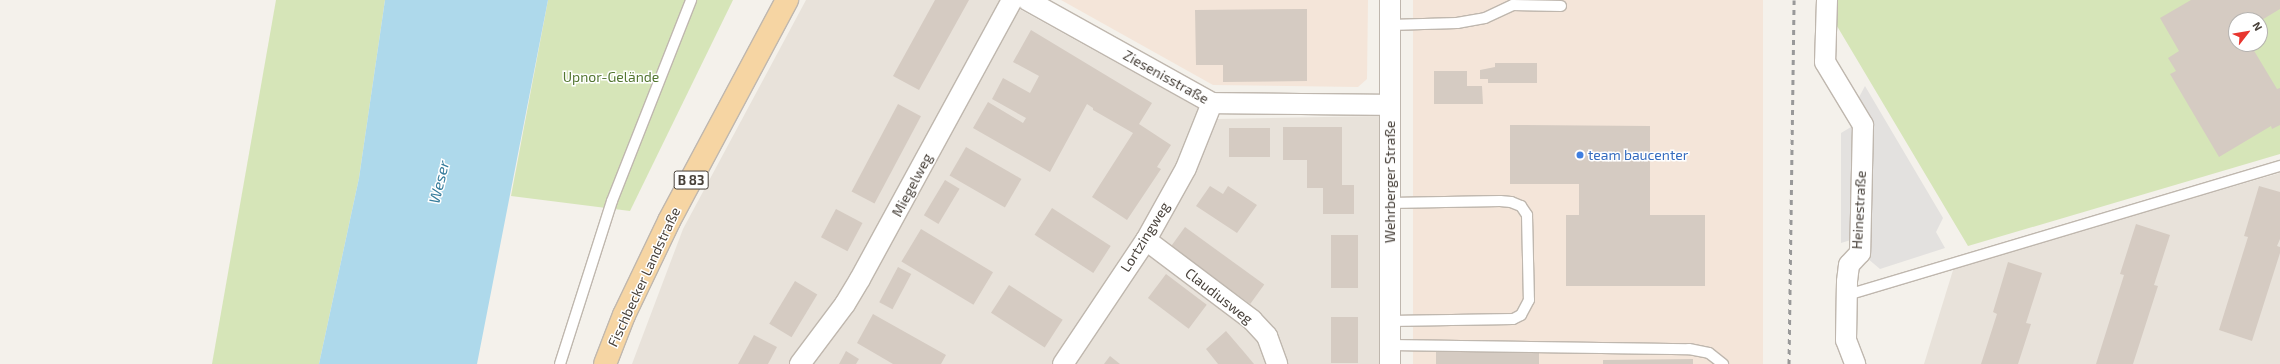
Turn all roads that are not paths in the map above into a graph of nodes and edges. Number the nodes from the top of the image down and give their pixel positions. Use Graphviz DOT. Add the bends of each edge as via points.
graph roads {
  1 [pos="691,0"];
  2 [pos="787,0"];
  3 [pos="1012,0"];
  4 [pos="1027,0"];
  5 [pos="1390,0"];
  6 [pos="1827,0"];
  7 [pos="1561,6"];
  8 [pos="1390,25"];
  9 [pos="1212,103"];
  10 [pos="1390,105"];
  11 [pos="2280,166"];
  12 [pos="1390,203"];
  13 [pos="1146,240"];
  14 [pos="1847,295"];
  15 [pos="1390,321"];
  16 [pos="1390,355"];
  17 [pos="560,364"];
  18 [pos="605,364"];
  19 [pos="800,364"];
  20 [pos="1063,364"];
  21 [pos="1277,364"];
  22 [pos="1723,364"];
  23 [pos="1854,364"];
  1 -- 17 [label="lane" via="612,201"];
  2 -- 18 [label="main road, Fischbecker Landstraße / B 83" via="669,221 624,315"];
  3 -- 19 [label="street, Miegelweg" via="860,279 845,304"];
  4 -- 9 [label="street, Ziesenisstraße"];
  5 -- 8 [label="street, Wehrberger Straße"];
  6 -- 14 [label="street, Heinestraße" via="1825,62 1863,124 1860,253 1849,265"];
  7 -- 8 [label="lane" via="1512,5 1485,18 1457,23"];
  8 -- 10 [label="street, Wehrberger Straße"];
  9 -- 10 [label="street, Ziesenisstraße"];
  9 -- 13 [label="street, Lortzingweg" via="1186,168"];
  10 -- 12 [label="street, Wehrberger Straße"];
  11 -- 14 [label="lane"];
  12 -- 15 [label="street, Wehrberger Straße"];
  12 -- 15 [label="lane" via="1500,201 1521,206 1527,215 1529,300 1520,315 1513,319"];
  13 -- 20 [label="street, Lortzingweg"];
  13 -- 21 [label="street, Claudiusweg" via="1252,320 1267,336"];
  14 -- 23 [label="street, Heinestraße" via="1846,340"];
  15 -- 16 [label="street, Wehrberger Straße"];
  16 -- 22 [label="lane" via="1690,349 1709,353"];
}
